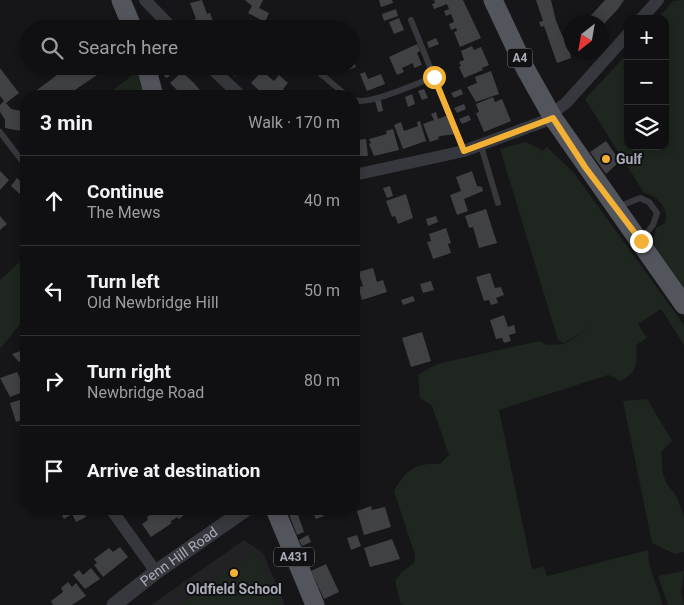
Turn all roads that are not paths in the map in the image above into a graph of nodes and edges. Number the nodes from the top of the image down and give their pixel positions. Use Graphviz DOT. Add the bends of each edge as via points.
graph roads {
  1 [pos="121,0"];
  2 [pos="146,0"];
  3 [pos="493,0"];
  4 [pos="651,2"];
  5 [pos="643,15"];
  6 [pos="129,20"];
  7 [pos="165,20"];
  8 [pos="411,20"];
  9 [pos="624,38"];
  10 [pos="148,75"];
  11 [pos="219,75"];
  12 [pos="322,75"];
  13 [pos="434,77"];
  14 [pos="152,90"];
  15 [pos="235,90"];
  16 [pos="340,90"];
  17 [pos="360,102"];
  18 [pos="552,116"];
  19 [pos="0,132"];
  20 [pos="481,146"];
  21 [pos="464,151"];
  22 [pos="20,158"];
  23 [pos="360,174"];
  24 [pos="498,203"];
  25 [pos="616,208"];
  26 [pos="641,241"];
  27 [pos="684,305"];
  28 [pos="115,515"];
  29 [pos="237,515"];
  30 [pos="278,515"];
  31 [pos="156,572"];
  32 [pos="114,605"];
  33 [pos="315,605"];
  1 -- 6 [label="main road"];
  2 -- 7 [label="street"];
  3 -- 18 [label="main road, A4"];
  4 -- 5 [label="street"];
  8 -- 13 [label="lane"];
  9 -- 18 [label="street"];
  10 -- 14 [label="main road"];
  11 -- 15 [label="street"];
  12 -- 16 [label="lane"];
  13 -- 17 [label="lane"];
  13 -- 21 [label="lane"];
  18 -- 20 [label="street"];
  18 -- 25 [label="main road, A4"];
  19 -- 22 [label="lane"];
  20 -- 21 [label="street"];
  20 -- 24 [label="lane"];
  21 -- 23 [label="street"];
  25 -- 26 [label="main road, A4"];
  25 -- 26 [label="lane" via="640,198 649,202 657,212 656,219"];
  26 -- 27 [label="main road, A4"];
  28 -- 31 [label="street"];
  29 -- 31 [label="street, Penn Hill Road"];
  30 -- 33 [label="main road, A431"];
  31 -- 32 [label="street, Penn Hill Road"];
}
